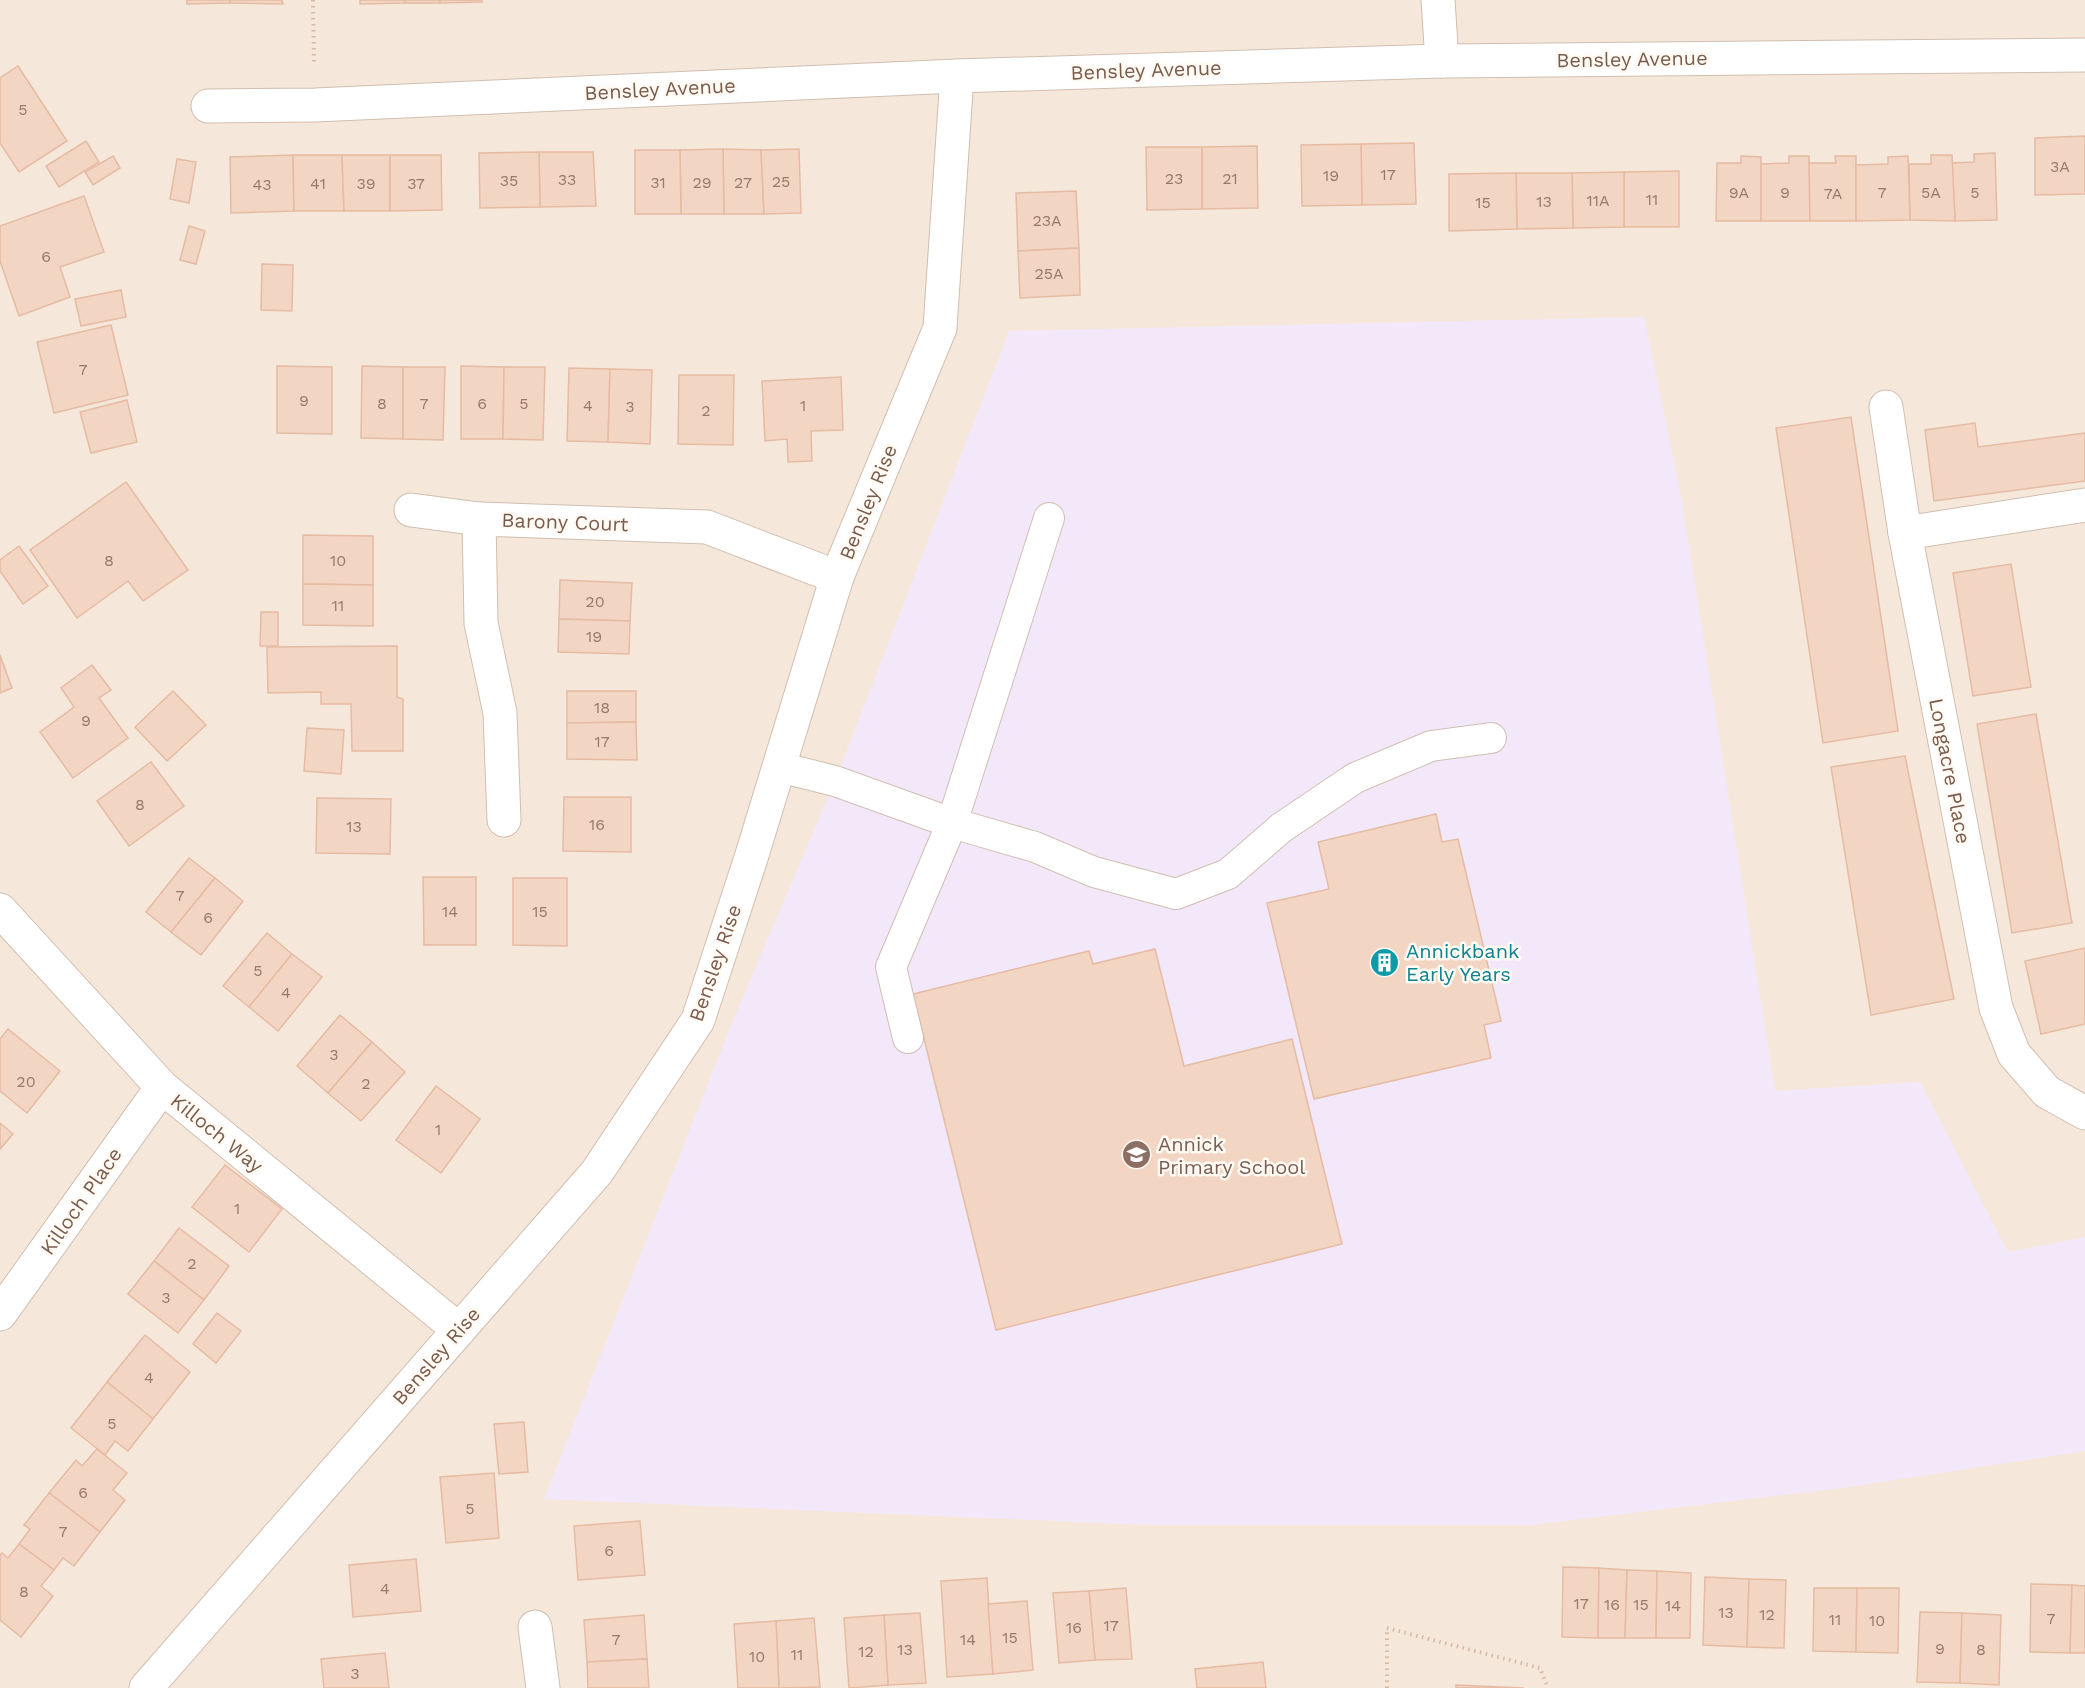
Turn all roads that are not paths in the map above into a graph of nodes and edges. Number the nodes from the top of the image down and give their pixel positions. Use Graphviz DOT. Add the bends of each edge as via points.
graph roads {
  1 [pos="1438,0"];
  2 [pos="2085,55"];
  3 [pos="1442,61"];
  4 [pos="957,75"];
  5 [pos="208,106"];
  6 [pos="1886,407"];
  7 [pos="2085,505"];
  8 [pos="411,510"];
  9 [pos="1049,518"];
  10 [pos="479,519"];
  11 [pos="1905,533"];
  12 [pos="837,577"];
  13 [pos="1491,738"];
  14 [pos="779,767"];
  15 [pos="504,820"];
  16 [pos="952,823"];
  17 [pos="0,910"];
  18 [pos="908,1038"];
  19 [pos="162,1087"];
  20 [pos="2085,1113"];
  21 [pos="0,1314"];
  22 [pos="459,1330"];
  23 [pos="535,1628"];
  24 [pos="146,1688"];
  25 [pos="543,1688"];
  1 -- 3 [label="street"];
  2 -- 3 [label="street, Bensley Avenue"];
  3 -- 4 [label="street, Bensley Avenue"];
  4 -- 5 [label="street, Bensley Avenue" via="315,105"];
  4 -- 12 [label="street, Bensley Rise" via="940,328"];
  6 -- 11 [label="street, Longacre Place"];
  7 -- 11 [label="street"];
  8 -- 10 [label="street"];
  9 -- 16 [label="lane"];
  10 -- 12 [label="street, Barony Court" via="707,527"];
  10 -- 15 [label="street, Barony Court" via="481,623 500,713"];
  11 -- 20 [label="street, Longacre Place" via="1996,1008 2014,1054 2048,1092"];
  12 -- 14 [label="street, Bensley Rise"];
  13 -- 16 [label="lane" via="1431,746 1355,778 1281,828 1228,874 1176,894 1094,872 1035,847"];
  14 -- 16 [label="lane" via="835,781"];
  14 -- 22 [label="street, Bensley Rise" via="698,1020 597,1172"];
  16 -- 18 [label="lane" via="891,967"];
  17 -- 19 [label="street, Killoch Way"];
  19 -- 21 [label="street, Killoch Place"];
  19 -- 22 [label="street, Killoch Way"];
  22 -- 24 [label="street, Bensley Rise"];
  23 -- 25 [label="street"];
}
